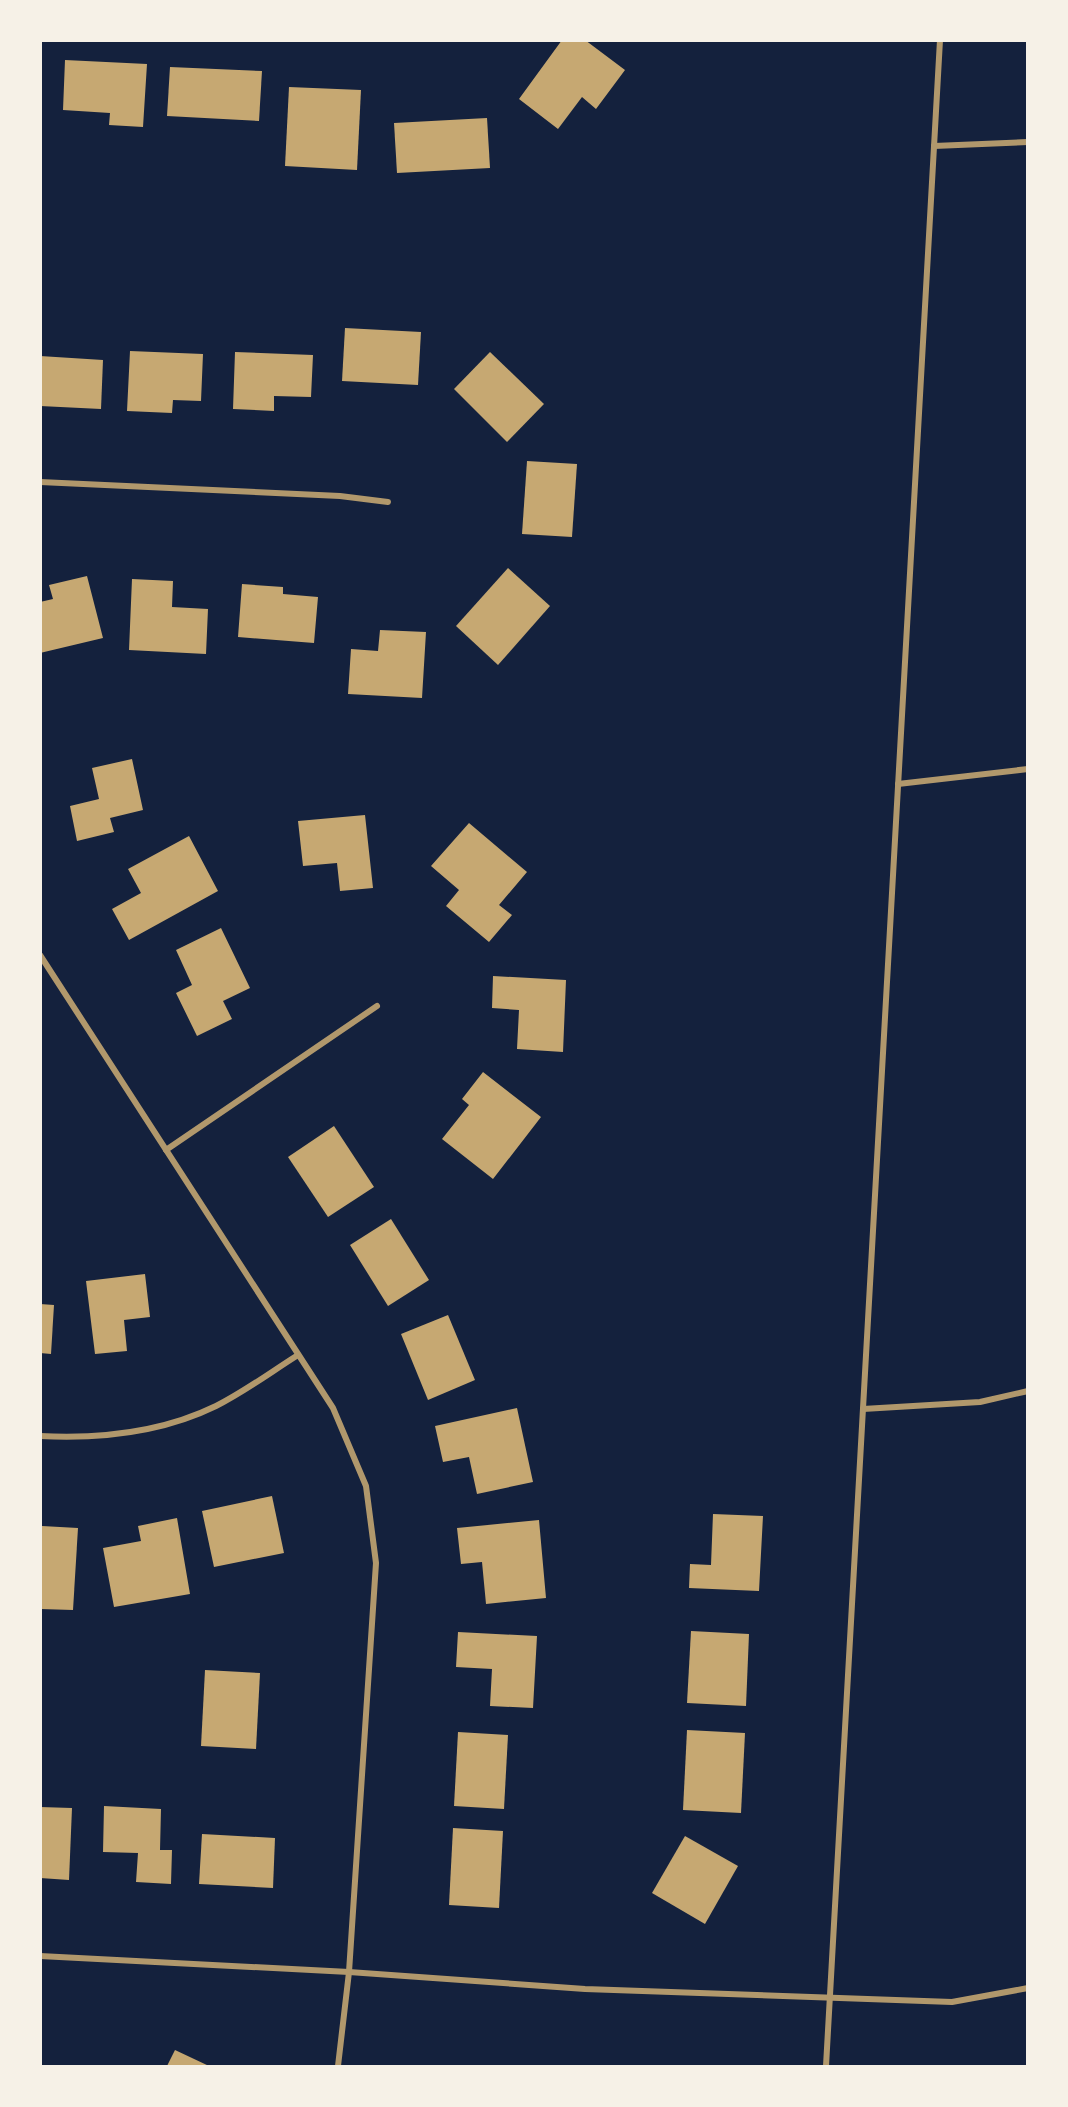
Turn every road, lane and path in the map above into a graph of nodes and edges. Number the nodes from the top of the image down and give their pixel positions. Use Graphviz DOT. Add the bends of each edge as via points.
graph roads {
  1 [pos="940,40"];
  2 [pos="1028,142"];
  3 [pos="934,146"];
  4 [pos="40,482"];
  5 [pos="388,502"];
  6 [pos="1028,769"];
  7 [pos="898,783"];
  8 [pos="40,955"];
  9 [pos="377,1006"];
  10 [pos="166,1150"];
  11 [pos="298,1355"];
  12 [pos="1028,1392"];
  13 [pos="863,1409"];
  14 [pos="40,1436"];
  15 [pos="40,1956"];
  16 [pos="350,1972"];
  17 [pos="1028,1988"];
  18 [pos="830,1997"];
  19 [pos="338,2067"];
  20 [pos="826,2067"];
  1 -- 3 [label="street"];
  2 -- 3 [label="street"];
  3 -- 7 [label="street"];
  4 -- 5 [label="street" via="340,496"];
  6 -- 7 [label="street"];
  7 -- 13 [label="street"];
  8 -- 10 [label="street"];
  9 -- 10 [label="street"];
  10 -- 11 [label="street"];
  11 -- 14 [label="street" via="217,1406 173,1424 114,1434"];
  11 -- 16 [label="street" via="333,1408 366,1486 376,1563"];
  12 -- 13 [label="street" via="980,1402"];
  13 -- 18 [label="street"];
  15 -- 16 [label="street"];
  16 -- 18 [label="street" via="585,1989"];
  16 -- 19 [label="street"];
  17 -- 18 [label="street" via="952,2002"];
  18 -- 20 [label="street"];
}
